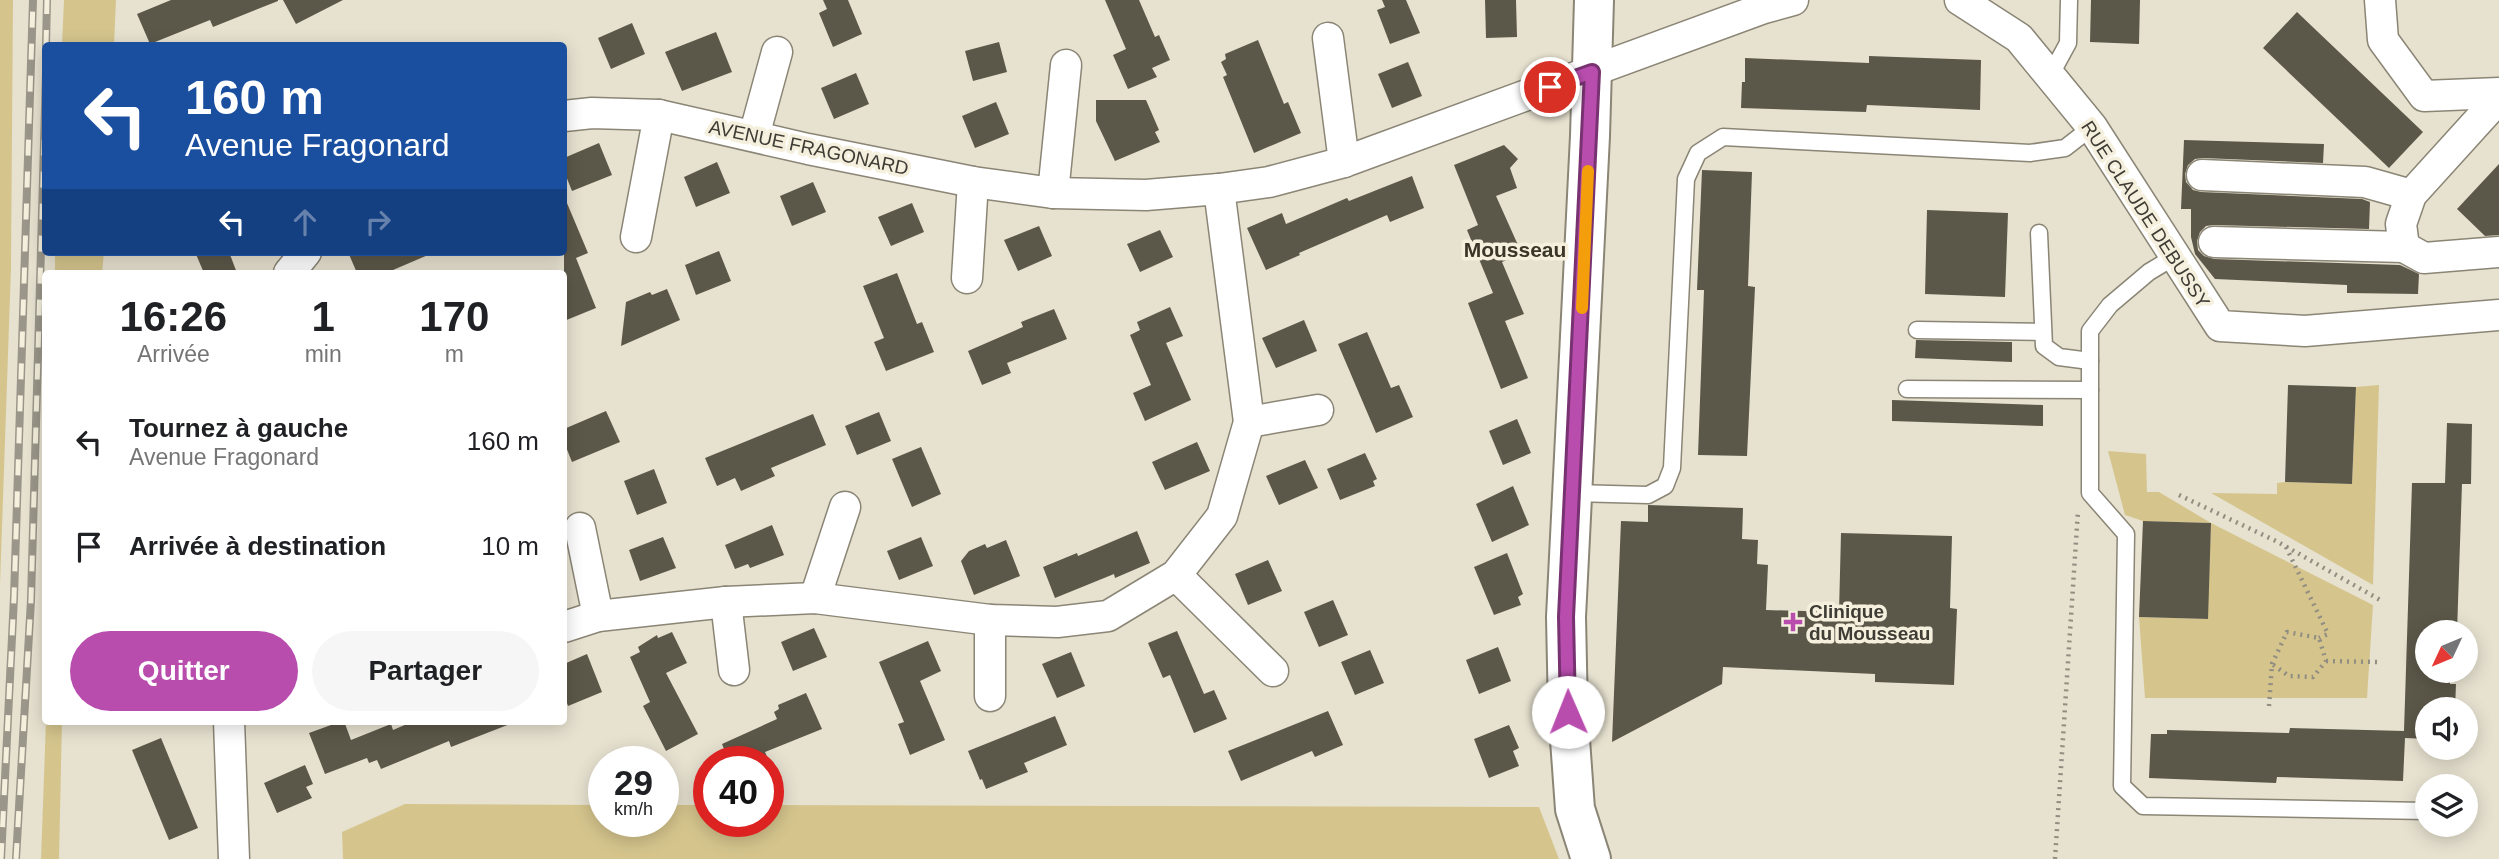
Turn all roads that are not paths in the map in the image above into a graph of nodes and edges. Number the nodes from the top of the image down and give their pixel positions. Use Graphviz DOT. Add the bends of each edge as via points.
graph roads {
  1 [pos="1594,0"];
  2 [pos="1793,0"];
  3 [pos="1960,0"];
  4 [pos="2069,0"];
  5 [pos="2380,0"];
  6 [pos="1328,38"];
  7 [pos="777,52"];
  8 [pos="1066,65"];
  9 [pos="1592,72"];
  10 [pos="2050,76"];
  11 [pos="2499,95"];
  12 [pos="659,115"];
  13 [pos="567,116"];
  14 [pos="2092,127"];
  15 [pos="754,136"];
  16 [pos="1344,162"];
  17 [pos="2202,175"];
  18 [pos="973,182"];
  19 [pos="1219,189"];
  20 [pos="1053,193"];
  21 [pos="2411,195"];
  22 [pos="2039,233"];
  23 [pos="636,237"];
  24 [pos="2214,242"];
  25 [pos="2404,247"];
  26 [pos="2499,252"];
  27 [pos="303,256"];
  28 [pos="2174,257"];
  29 [pos="291,270"];
  30 [pos="967,278"];
  31 [pos="2499,314"];
  32 [pos="1917,330"];
  33 [pos="2043,332"];
  34 [pos="2090,361"];
  35 [pos="1907,389"];
  36 [pos="2090,390"];
  37 [pos="1318,410"];
  38 [pos="1249,422"];
  39 [pos="1572,492"];
  40 [pos="845,507"];
  41 [pos="580,528"];
  42 [pos="1176,575"];
  43 [pos="815,598"];
  44 [pos="726,602"];
  45 [pos="598,616"];
  46 [pos="990,620"];
  47 [pos="567,626"];
  48 [pos="734,670"];
  49 [pos="1273,671"];
  50 [pos="990,696"];
  51 [pos="229,725"];
  52 [pos="2415,811"];
  53 [pos="234,859"];
  54 [pos="1591,859"];
  1 -- 9 [label="street"];
  2 -- 9 [label="street"];
  3 -- 10 [label="street, RUE CLAUDE DEBUSSY" via="2019,38"];
  4 -- 10 [label="lane" via="2068,43"];
  5 -- 11 [label="street" via="2383,40 2424,96"];
  6 -- 16 [label="street"];
  7 -- 15 [label="street"];
  8 -- 20 [label="street"];
  9 -- 16 [label="street, AVENUE FRAGONARD"];
  9 -- 39 [label="street"];
  10 -- 14 [label="street, RUE CLAUDE DEBUSSY"];
  11 -- 21 [label="street"];
  12 -- 13 [label="street, AVENUE FRAGONARD"];
  12 -- 15 [label="street, AVENUE FRAGONARD"];
  12 -- 23 [label="street"];
  14 -- 28 [label="street, RUE CLAUDE DEBUSSY"];
  14 -- 39 [label="lane" via="2065,148 2030,153 1723,137 1698,153 1686,179 1669,477 1665,486 1648,495"];
  15 -- 18 [label="street, AVENUE FRAGONARD"];
  16 -- 19 [label="street, AVENUE FRAGONARD" via="1269,182"];
  17 -- 21 [label="street" via="2365,182"];
  18 -- 20 [label="street, AVENUE FRAGONARD"];
  18 -- 30 [label="street"];
  19 -- 20 [label="street, AVENUE FRAGONARD" via="1146,195"];
  19 -- 38 [label="street"];
  21 -- 25 [label="street" via="2401,224"];
  22 -- 33 [label="lane"];
  24 -- 25 [label="street"];
  25 -- 26 [label="street" via="2424,258"];
  27 -- 29 [label="street"];
  28 -- 31 [label="street, RUE CLAUDE DEBUSSY" via="2220,326 2305,331"];
  28 -- 34 [label="lane" via="2110,305 2090,331"];
  32 -- 33 [label="lane"];
  33 -- 34 [label="lane" via="2044,346 2059,357"];
  34 -- 36 [label="lane"];
  35 -- 36 [label="lane"];
  36 -- 52 [label="lane" via="2091,493 2126,534 2122,786 2143,806"];
  37 -- 38 [label="street"];
  38 -- 42 [label="street" via="1222,516"];
  39 -- 54 [label="street" via="1566,617 1568,712 1575,809"];
  40 -- 43 [label="street"];
  41 -- 45 [label="street"];
  42 -- 46 [label="street" via="1108,616 1057,622"];
  42 -- 49 [label="street"];
  43 -- 44 [label="street"];
  43 -- 46 [label="street"];
  44 -- 45 [label="street"];
  44 -- 48 [label="street"];
  45 -- 47 [label="street"];
  46 -- 50 [label="street"];
  51 -- 53 [label="street"];
}
